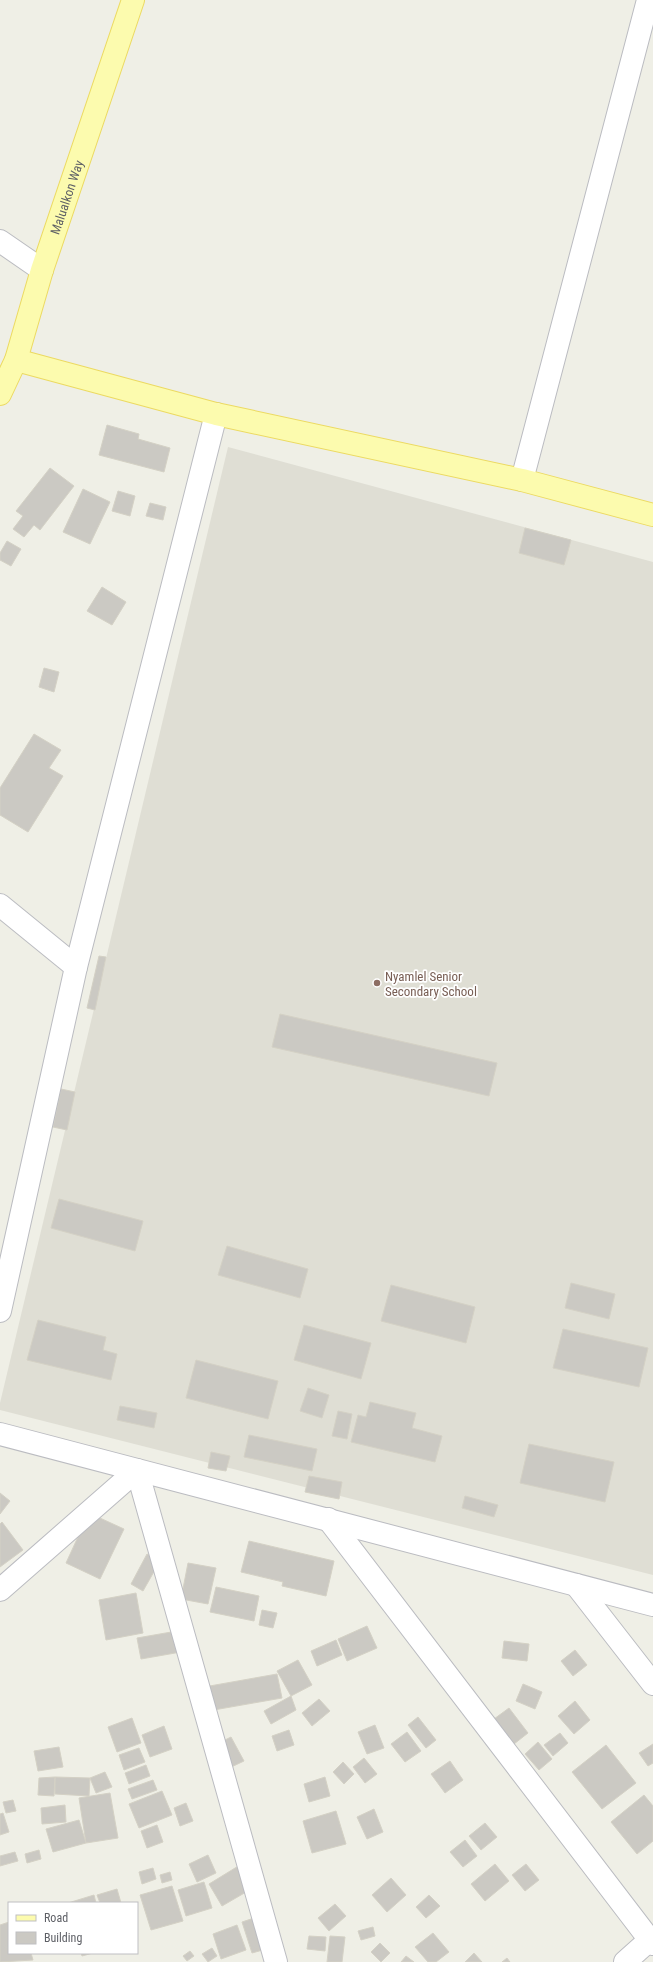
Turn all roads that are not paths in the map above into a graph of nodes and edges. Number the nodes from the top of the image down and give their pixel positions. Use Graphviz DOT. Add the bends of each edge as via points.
graph roads {
  1 [pos="132,0"];
  2 [pos="648,0"];
  3 [pos="0,241"];
  4 [pos="42,270"];
  5 [pos="16,360"];
  6 [pos="0,394"];
  7 [pos="216,414"];
  8 [pos="522,480"];
  9 [pos="653,514"];
  10 [pos="0,905"];
  11 [pos="76,967"];
  12 [pos="0,1311"];
  13 [pos="0,1434"];
  14 [pos="137,1470"];
  15 [pos="328,1519"];
  16 [pos="576,1585"];
  17 [pos="0,1590"];
  18 [pos="653,1605"];
  19 [pos="653,1684"];
  20 [pos="652,1940"];
  21 [pos="276,1962"];
  22 [pos="625,1962"];
  1 -- 4 [label="main road, Malualkon Way"];
  2 -- 8 [label="street"];
  3 -- 4 [label="street"];
  4 -- 5 [label="main road, Malualkon Way"];
  5 -- 6 [label="main road, Malualkon Way"];
  5 -- 7 [label="main road"];
  7 -- 8 [label="main road"];
  7 -- 11 [label="street"];
  8 -- 9 [label="main road"];
  10 -- 11 [label="street"];
  11 -- 12 [label="street"];
  13 -- 14 [label="street"];
  14 -- 15 [label="street"];
  14 -- 17 [label="street"];
  14 -- 21 [label="street"];
  15 -- 16 [label="street"];
  15 -- 20 [label="street"];
  16 -- 18 [label="street"];
  16 -- 19 [label="street"];
  20 -- 22 [label="street"];
}
